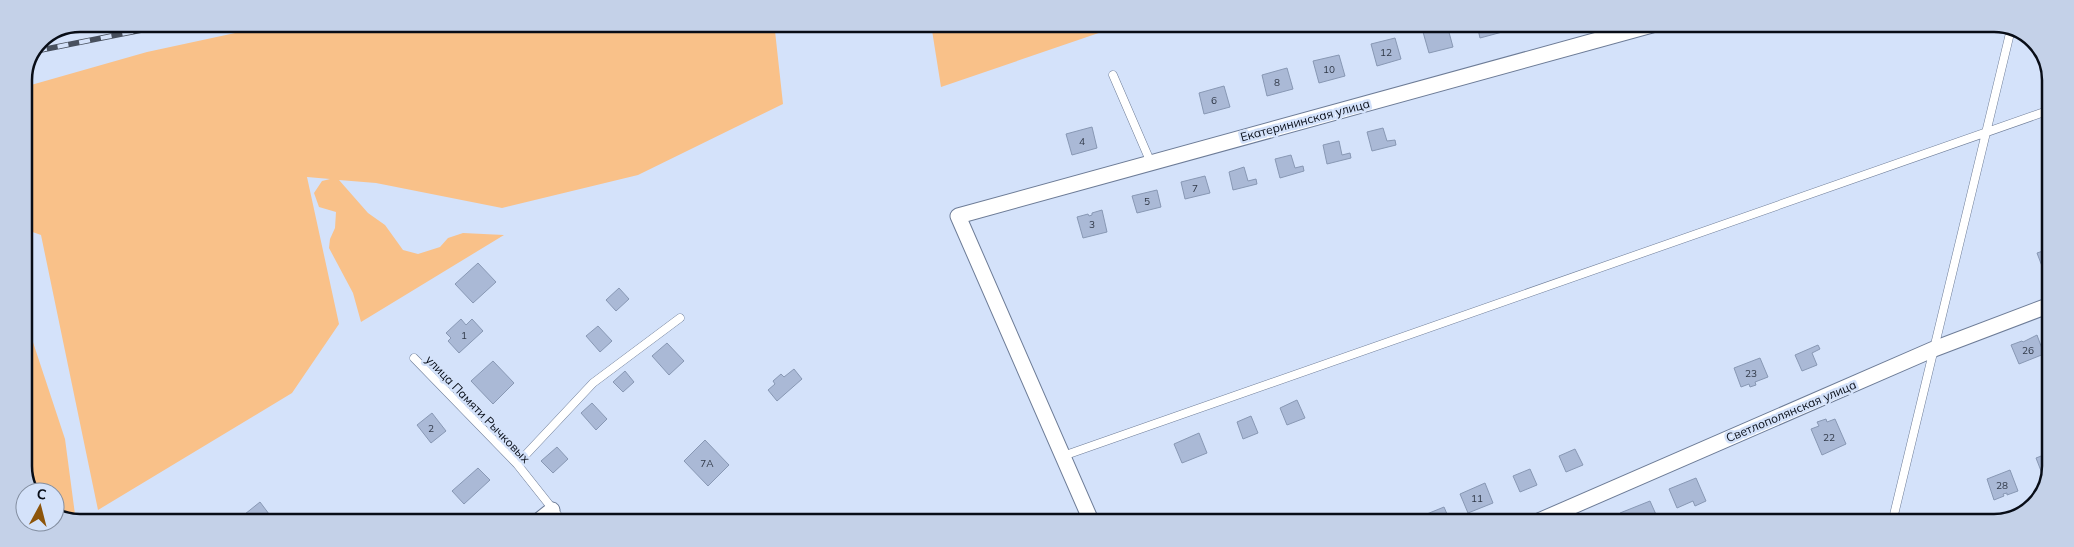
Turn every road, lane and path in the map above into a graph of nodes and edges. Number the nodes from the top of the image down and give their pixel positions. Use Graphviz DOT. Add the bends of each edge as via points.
graph roads {
  1 [pos="1627,32"];
  2 [pos="2010,35"];
  3 [pos="1113,76"];
  4 [pos="2041,113"];
  5 [pos="1986,132"];
  6 [pos="1151,163"];
  7 [pos="2042,308"];
  8 [pos="680,318"];
  9 [pos="1934,349"];
  10 [pos="414,358"];
  11 [pos="1063,456"];
  12 [pos="517,464"];
  13 [pos="552,510"];
  14 [pos="547,514"];
  15 [pos="556,514"];
  16 [pos="1088,514"];
  17 [pos="1555,514"];
  18 [pos="1894,514"];
  1 -- 6 [label="street, Екатерининская улица"];
  2 -- 5 [label="lane"];
  3 -- 6 [label="lane"];
  4 -- 5 [label="lane"];
  5 -- 9 [label="lane"];
  5 -- 11 [label="lane"];
  6 -- 11 [label="street, Екатерининская улица" via="958,216"];
  7 -- 9 [label="street, Светлополянская улица"];
  8 -- 12 [label="lane" via="593,383"];
  9 -- 17 [label="street, Светлополянская улица"];
  9 -- 18 [label="lane"];
  10 -- 12 [label="lane, улица Памяти Рычковых"];
  11 -- 16 [label="street"];
  12 -- 13 [label="lane, улица Памяти Рычковых"];
  13 -- 14 [label="street"];
  13 -- 15 [label="lane, улица Памяти Рычковых"];
}
